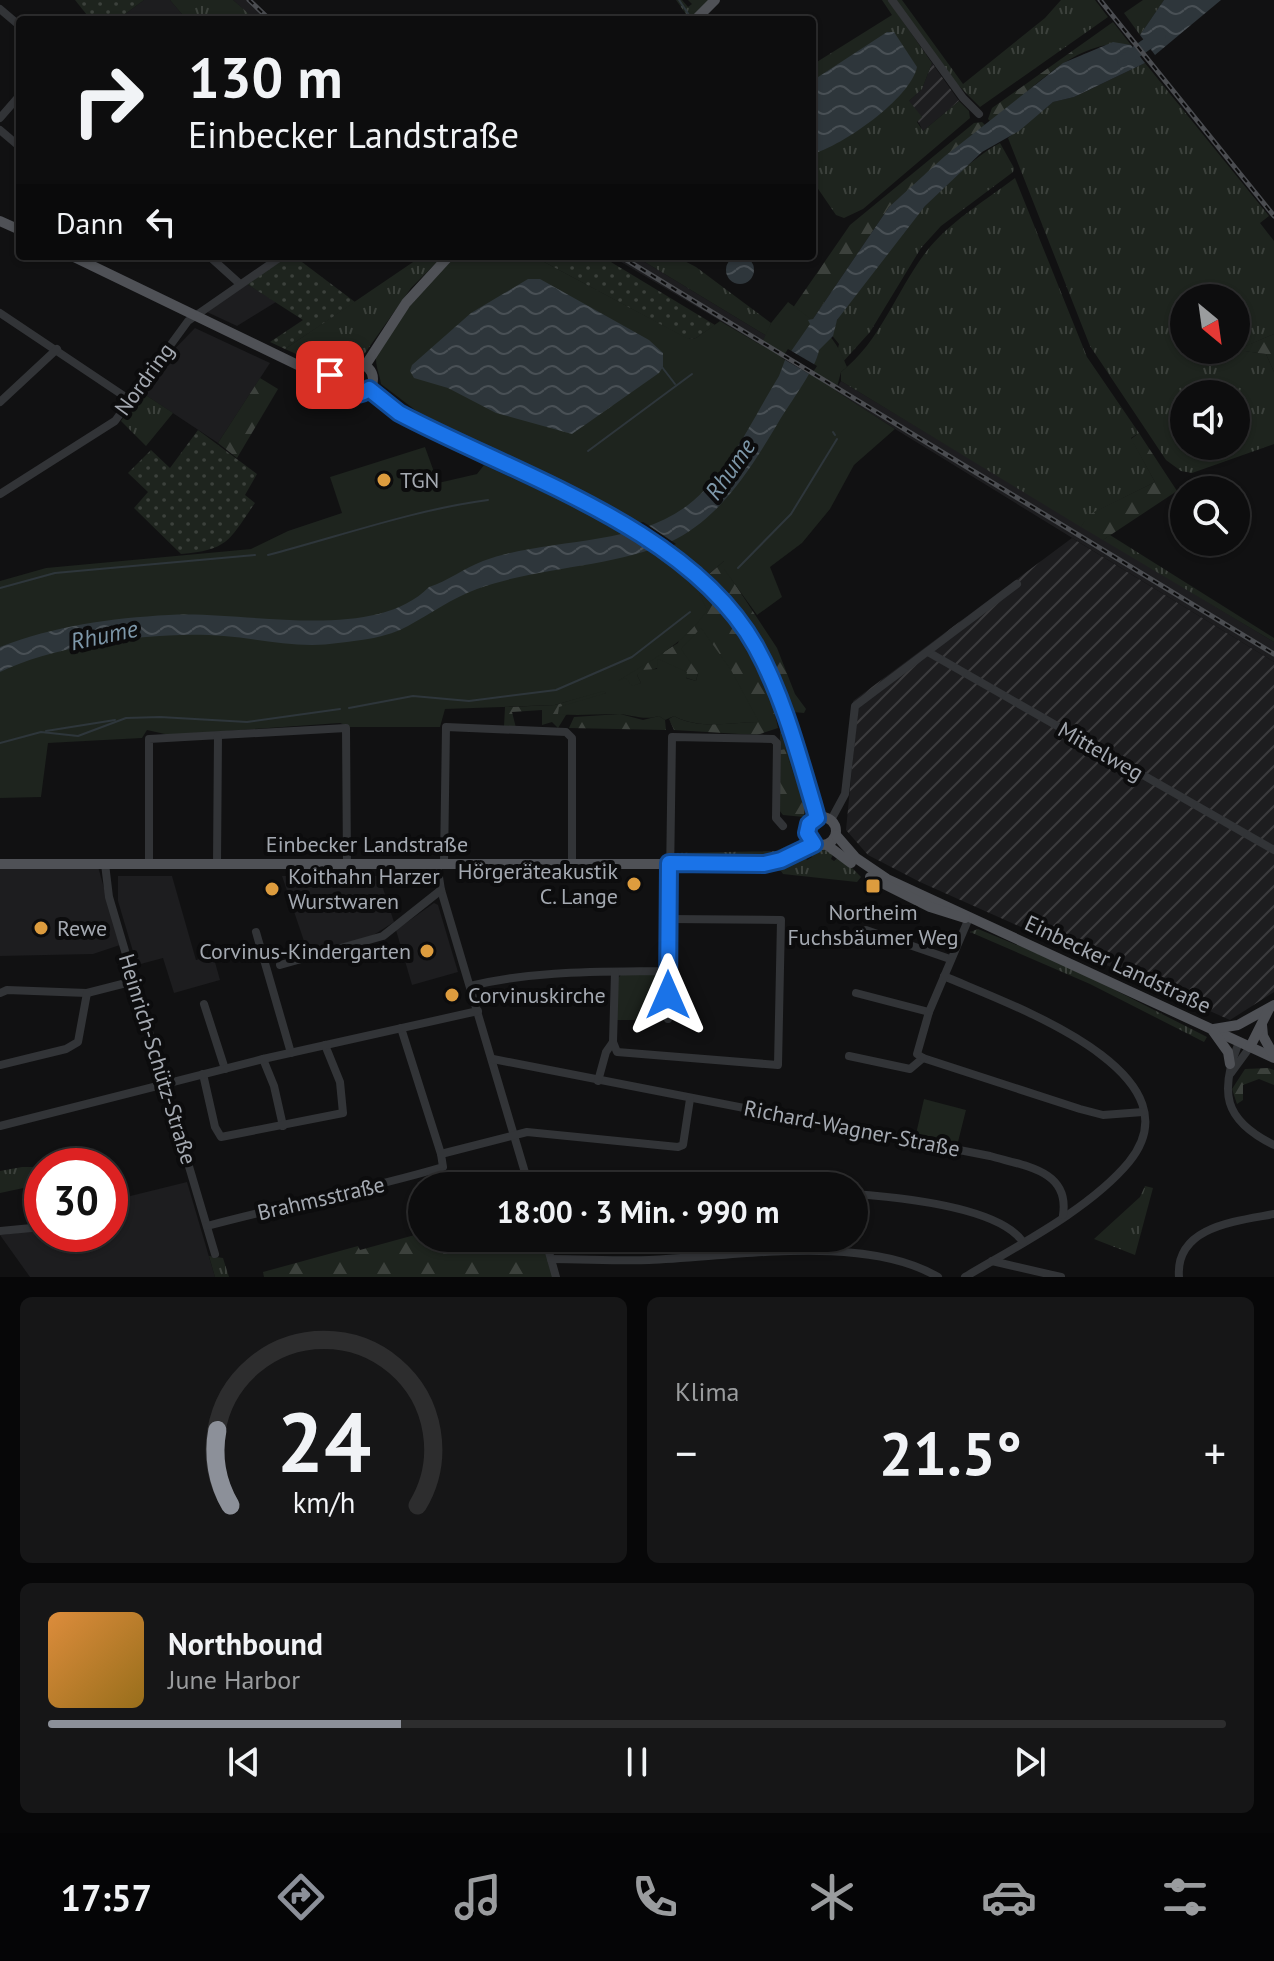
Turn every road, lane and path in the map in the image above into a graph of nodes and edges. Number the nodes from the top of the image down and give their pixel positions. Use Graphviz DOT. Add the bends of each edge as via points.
graph roads {
  1 [pos="715,0"];
  2 [pos="892,0"];
  3 [pos="0,9"];
  4 [pos="699,16"];
  5 [pos="16,23"];
  6 [pos="979,114"];
  7 [pos="0,130"];
  8 [pos="16,144"];
  9 [pos="80,260"];
  10 [pos="213,260"];
  11 [pos="276,260"];
  12 [pos="445,260"];
  13 [pos="240,284"];
  14 [pos="0,313"];
  15 [pos="194,315"];
  16 [pos="57,349"];
  17 [pos="365,366"];
  18 [pos="343,377"];
  19 [pos="369,389"];
  20 [pos="130,400"];
  21 [pos="0,402"];
  22 [pos="0,494"];
  23 [pos="1017,584"];
  24 [pos="928,652"];
  25 [pos="218,736"];
  26 [pos="817,818"];
  27 [pos="831,820"];
  28 [pos="783,826"];
  29 [pos="807,833"];
  30 [pos="836,835"];
  31 [pos="814,844"];
  32 [pos="827,845"];
  33 [pos="1274,850"];
  34 [pos="572,863"];
  35 [pos="669,863"];
  36 [pos="735,863"];
  37 [pos="0,864"];
  38 [pos="105,864"];
  39 [pos="149,864"];
  40 [pos="217,864"];
  41 [pos="347,864"];
  42 [pos="441,864"];
  43 [pos="441,890"];
  44 [pos="969,918"];
  45 [pos="668,919"];
  46 [pos="866,930"];
  47 [pos="256,932"];
  48 [pos="950,959"];
  49 [pos="280,965"];
  50 [pos="668,971"];
  51 [pos="615,972"];
  52 [pos="944,976"];
  53 [pos="134,981"];
  54 [pos="470,986"];
  55 [pos="0,993"];
  56 [pos="87,993"];
  57 [pos="856,993"];
  58 [pos="204,1004"];
  59 [pos="1271,1007"];
  60 [pos="478,1011"];
  61 [pos="929,1012"];
  62 [pos="668,1019"];
  63 [pos="1258,1020"];
  64 [pos="401,1028"];
  65 [pos="1212,1029"];
  66 [pos="613,1042"];
  67 [pos="1244,1044"];
  68 [pos="325,1045"];
  69 [pos="291,1053"];
  70 [pos="849,1056"];
  71 [pos="1274,1057"];
  72 [pos="923,1058"];
  73 [pos="263,1059"];
  74 [pos="493,1059"];
  75 [pos="0,1065"];
  76 [pos="1231,1068"];
  77 [pos="225,1069"];
  78 [pos="203,1074"];
  79 [pos="598,1081"];
  80 [pos="166,1084"];
  81 [pos="690,1099"];
  82 [pos="1143,1112"];
  83 [pos="0,1126"];
  84 [pos="283,1126"];
  85 [pos="513,1135"];
  86 [pos="1274,1145"];
  87 [pos="441,1154"];
  88 [pos="525,1172"];
  89 [pos="868,1195"];
  90 [pos="1274,1214"];
  91 [pos="1063,1215"];
  92 [pos="207,1226"];
  93 [pos="24,1229"];
  94 [pos="0,1231"];
  95 [pos="1023,1242"];
  96 [pos="549,1252"];
  97 [pos="215,1254"];
  98 [pos="551,1259"];
  99 [pos="992,1261"];
  100 [pos="556,1277"];
  101 [pos="938,1277"];
  102 [pos="965,1277"];
  103 [pos="1061,1277"];
  104 [pos="1179,1277"];
  1 -- 4 [label="main road"];
  2 -- 6 [label="street"];
  3 -- 5 [label="street"];
  7 -- 8 [label="street"];
  9 -- 15 [label="main road"];
  10 -- 13 [label="street"];
  11 -- 13 [label="street, Nordring"];
  12 -- 17 [label="main road" via="406,303"];
  13 -- 15 [label="street, Nordring"];
  14 -- 16 [label="street"];
  15 -- 18 [label="main road" via="306,369"];
  15 -- 20 [label="street, Nordring"];
  16 -- 20 [label="street"];
  16 -- 21 [label="street"];
  17 -- 18 [label="main road" via="349,367"];
  17 -- 19 [label="main road" via="373,378"];
  18 -- 19 [label="main road" via="352,393"];
  19 -- 26 [label="main road" via="399,413 636,530 697,574 756,646 780,701"];
  20 -- 22 [label="street, Nordring" via="115,421"];
  23 -- 24 [label="street"];
  24 -- 27 [label="street" via="855,706 845,794"];
  24 -- 33 [label="street, Mittelweg"];
  25 -- 39 [label="street" via="149,739"];
  25 -- 40 [label="street"];
  25 -- 41 [label="street" via="346,728"];
  26 -- 27 [label="main road"];
  26 -- 29 [label="main road"];
  27 -- 30 [label="main road"];
  28 -- 35 [label="street" via="776,818 773,739 672,737"];
  29 -- 31 [label="main road"];
  29 -- 36 [label="main road, Einbecker Landstraße" via="776,857"];
  30 -- 32 [label="main road"];
  30 -- 44 [label="main road, Einbecker Landstraße" via="875,872"];
  31 -- 32 [label="main road"];
  31 -- 36 [label="main road, Einbecker Landstraße" via="773,862"];
  32 -- 44 [label="main road, Einbecker Landstraße" via="883,886 951,916"];
  34 -- 35 [label="main road, Einbecker Landstraße"];
  34 -- 42 [label="main road, Einbecker Landstraße"];
  34 -- 42 [label="street" via="572,738 566,732 446,727"];
  35 -- 36 [label="main road, Einbecker Landstraße"];
  35 -- 45 [label="street"];
  37 -- 38 [label="main road, Einbecker Landstraße"];
  38 -- 39 [label="main road, Einbecker Landstraße"];
  38 -- 53 [label="street, Heinrich-Schütz-Straße"];
  39 -- 40 [label="main road, Einbecker Landstraße"];
  40 -- 41 [label="main road, Einbecker Landstraße"];
  41 -- 42 [label="main road, Einbecker Landstraße"];
  42 -- 43 [label="street"];
  43 -- 49 [label="street" via="383,936"];
  43 -- 54 [label="street"];
  44 -- 48 [label="street"];
  44 -- 65 [label="main road, Einbecker Landstraße"];
  45 -- 50 [label="street"];
  45 -- 66 [label="street" via="781,920 778,1065 617,1052"];
  46 -- 48 [label="street"];
  47 -- 69 [label="street"];
  48 -- 52 [label="street"];
  50 -- 51 [label="street"];
  50 -- 62 [label="street"];
  51 -- 54 [label="street" via="515,975"];
  51 -- 66 [label="street"];
  52 -- 61 [label="street"];
  52 -- 82 [label="street" via="1096,1050 1130,1081"];
  53 -- 56 [label="street"];
  53 -- 80 [label="street, Heinrich-Schütz-Straße"];
  54 -- 60 [label="street"];
  55 -- 56 [label="street"];
  56 -- 75 [label="street" via="78,1042"];
  57 -- 61 [label="street"];
  58 -- 77 [label="street"];
  59 -- 63 [label="main road"];
  60 -- 64 [label="street"];
  60 -- 74 [label="street"];
  61 -- 72 [label="street" via="917,1054"];
  63 -- 65 [label="main road"];
  63 -- 67 [label="main road"];
  63 -- 71 [label="main road"];
  64 -- 68 [label="street"];
  64 -- 87 [label="street"];
  65 -- 67 [label="main road, Einbecker Landstraße"];
  65 -- 76 [label="main road" via="1228,1052"];
  66 -- 79 [label="street"];
  67 -- 71 [label="main road, Einbecker Landstraße"];
  67 -- 76 [label="street" via="1243,1062"];
  68 -- 69 [label="street"];
  68 -- 84 [label="street" via="340,1082 343,1113"];
  69 -- 73 [label="street"];
  70 -- 72 [label="street" via="910,1069"];
  72 -- 82 [label="street" via="1103,1115"];
  73 -- 77 [label="street"];
  73 -- 84 [label="street"];
  74 -- 79 [label="street, Richard-Wagner-Straße"];
  74 -- 85 [label="street"];
  76 -- 86 [label="street" via="1227,1098 1238,1121"];
  77 -- 78 [label="street"];
  78 -- 80 [label="street"];
  78 -- 84 [label="street" via="221,1137"];
  79 -- 81 [label="street, Richard-Wagner-Straße"];
  80 -- 83 [label="street"];
  80 -- 92 [label="street, Heinrich-Schütz-Straße"];
  81 -- 85 [label="street, Brahmsstraße" via="683,1145 678,1147 527,1132"];
  81 -- 91 [label="street, Richard-Wagner-Straße" via="990,1156 1046,1172 1064,1194"];
  82 -- 91 [label="street" via="1143,1132 1129,1161"];
  85 -- 87 [label="street, Brahmsstraße"];
  85 -- 88 [label="street"];
  87 -- 92 [label="street, Brahmsstraße" via="443,1167"];
  89 -- 95 [label="street" via="966,1212"];
  90 -- 104 [label="street" via="1204,1232 1182,1254"];
  91 -- 95 [label="street"];
  92 -- 97 [label="street, Heinrich-Schütz-Straße"];
  93 -- 94 [label="street"];
  95 -- 99 [label="street"];
  96 -- 98 [label="street"];
  98 -- 100 [label="street"];
  98 -- 101 [label="street" via="819,1252 897,1259"];
  99 -- 102 [label="street"];
  99 -- 103 [label="street"];
}
